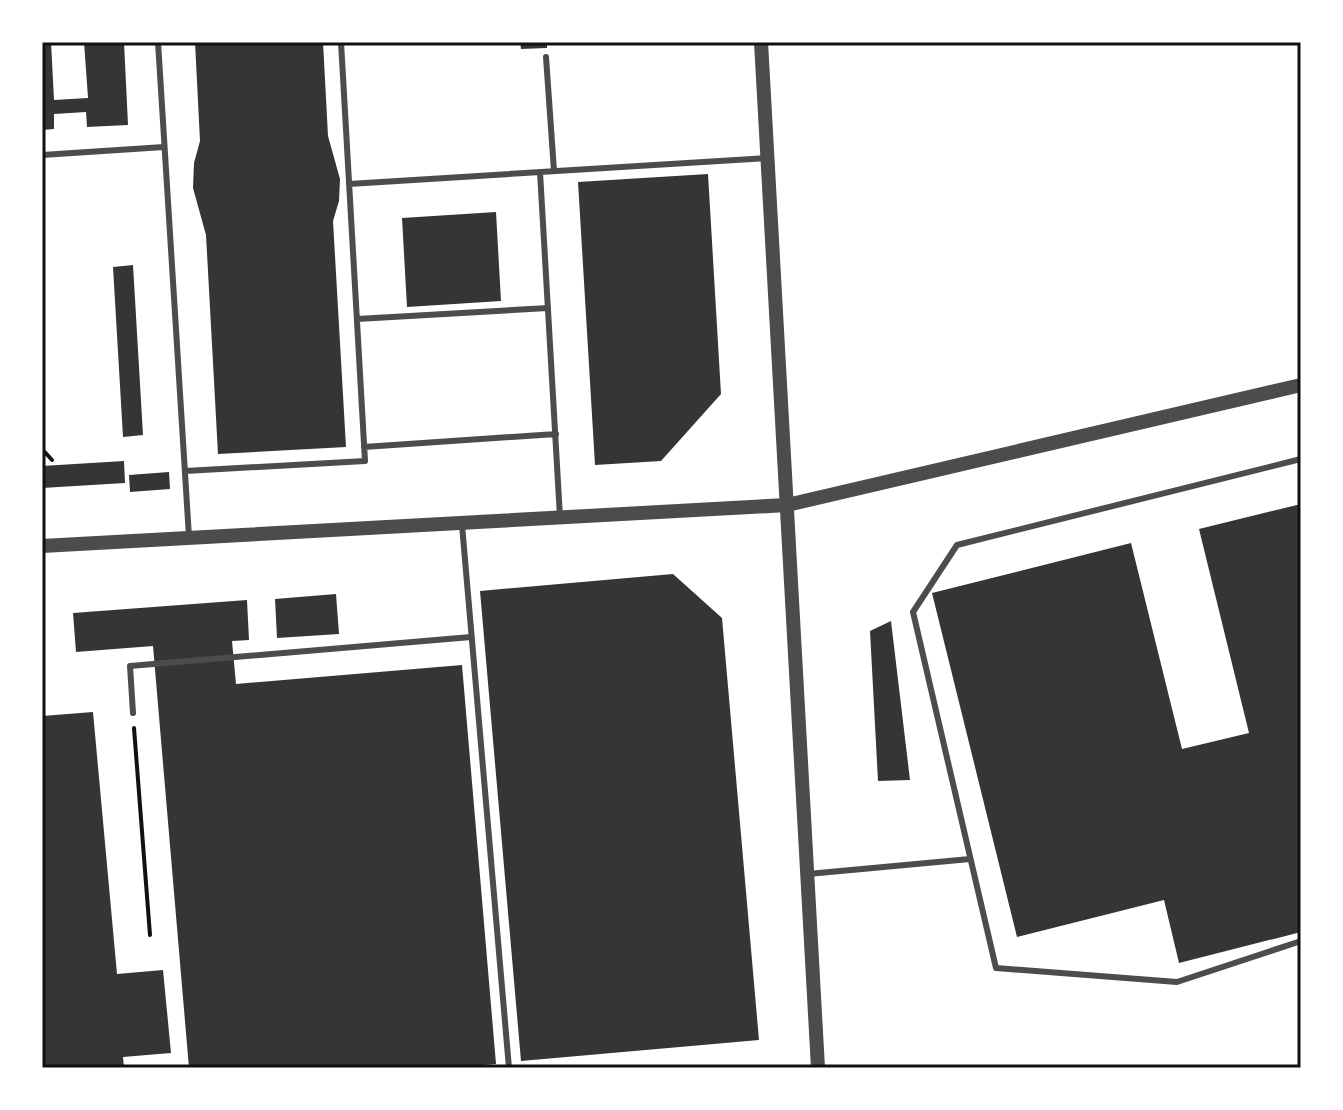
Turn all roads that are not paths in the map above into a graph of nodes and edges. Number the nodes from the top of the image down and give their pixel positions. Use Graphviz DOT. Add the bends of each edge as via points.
graph roads {
  1 [pos="158,42"];
  2 [pos="341,42"];
  3 [pos="761,42"];
  4 [pos="546,57"];
  5 [pos="164,147"];
  6 [pos="42,155"];
  7 [pos="767,158"];
  8 [pos="554,171"];
  9 [pos="540,172"];
  10 [pos="349,184"];
  11 [pos="548,308"];
  12 [pos="357,319"];
  13 [pos="1301,385"];
  14 [pos="556,434"];
  15 [pos="364,447"];
  16 [pos="1301,459"];
  17 [pos="185,471"];
  18 [pos="787,505"];
  19 [pos="560,517"];
  20 [pos="461,522"];
  21 [pos="189,537"];
  22 [pos="42,546"];
  23 [pos="471,637"];
  24 [pos="133,713"];
  25 [pos="970,859"];
  26 [pos="808,874"];
  27 [pos="1301,941"];
  28 [pos="509,1068"];
  29 [pos="818,1068"];
  1 -- 5 [label="lane"];
  2 -- 10 [label="lane"];
  3 -- 7 [label="street"];
  4 -- 8 [label="lane"];
  5 -- 6 [label="lane"];
  5 -- 17 [label="lane"];
  7 -- 8 [label="lane"];
  7 -- 18 [label="street"];
  8 -- 9 [label="lane"];
  9 -- 10 [label="lane"];
  9 -- 11 [label="lane"];
  10 -- 12 [label="lane"];
  11 -- 12 [label="lane"];
  11 -- 14 [label="lane"];
  12 -- 15 [label="lane"];
  13 -- 18 [label="street"];
  14 -- 15 [label="lane"];
  14 -- 19 [label="lane"];
  15 -- 17 [label="lane" via="365,461"];
  16 -- 25 [label="lane" via="957,545 913,612"];
  17 -- 21 [label="lane"];
  18 -- 19 [label="street"];
  18 -- 26 [label="street"];
  19 -- 20 [label="street"];
  20 -- 21 [label="street"];
  20 -- 23 [label="lane"];
  21 -- 22 [label="street"];
  23 -- 24 [label="lane" via="130,666"];
  23 -- 28 [label="lane"];
  25 -- 26 [label="lane"];
  25 -- 27 [label="lane" via="996,968 1177,982"];
  26 -- 29 [label="street"];
}
